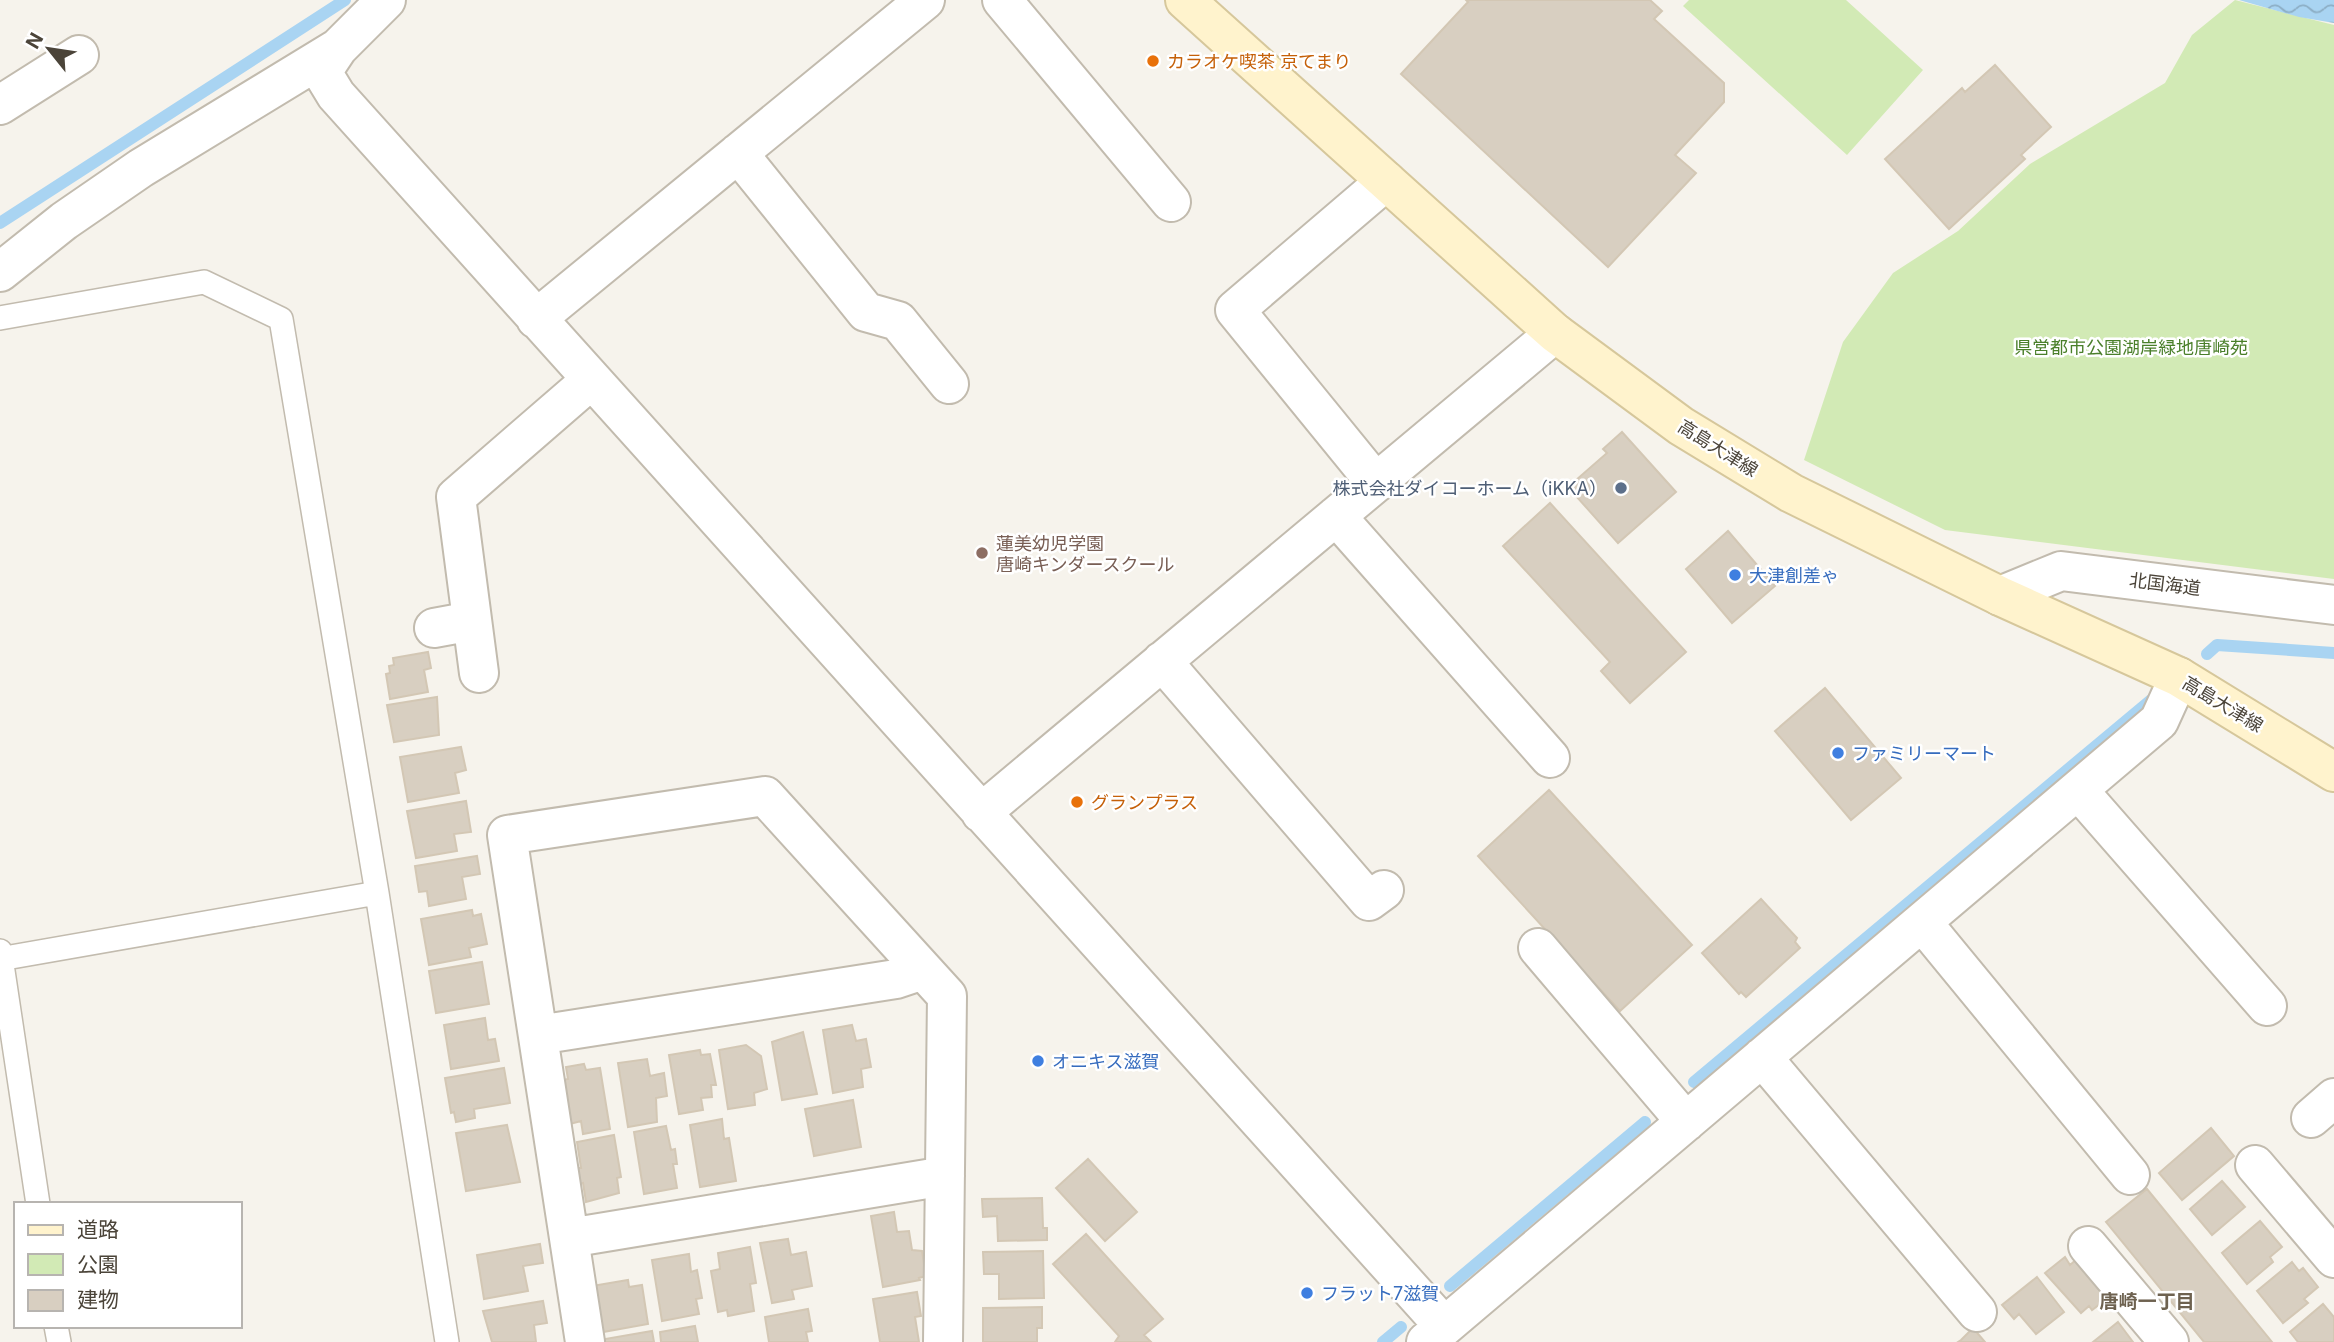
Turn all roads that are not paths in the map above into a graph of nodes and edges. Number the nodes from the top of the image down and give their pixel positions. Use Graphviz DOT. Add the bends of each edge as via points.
graph roads {
  1 [pos="386,0"];
  2 [pos="925,0"];
  3 [pos="1002,0"];
  4 [pos="1185,0"];
  5 [pos="338,48"];
  6 [pos="79,55"];
  7 [pos="0,105"];
  8 [pos="738,153"];
  9 [pos="1386,181"];
  10 [pos="1171,202"];
  11 [pos="0,272"];
  12 [pos="0,318"];
  13 [pos="537,319"];
  14 [pos="1555,333"];
  15 [pos="591,380"];
  16 [pos="949,384"];
  17 [pos="1376,483"];
  18 [pos="1336,516"];
  19 [pos="2000,596"];
  20 [pos="2334,605"];
  21 [pos="472,621"];
  22 [pos="434,628"];
  23 [pos="1163,661"];
  24 [pos="479,673"];
  25 [pos="2179,677"];
  26 [pos="1550,758"];
  27 [pos="2334,772"];
  28 [pos="2078,790"];
  29 [pos="981,813"];
  30 [pos="1384,890"];
  31 [pos="377,893"];
  32 [pos="1922,922"];
  33 [pos="1538,948"];
  34 [pos="0,956"];
  35 [pos="923,970"];
  36 [pos="2267,1006"];
  37 [pos="538,1035"];
  38 [pos="1762,1057"];
  39 [pos="1686,1122"];
  40 [pos="2255,1165"];
  41 [pos="2130,1175"];
  42 [pos="945,1176"];
  43 [pos="38,1202"];
  44 [pos="569,1238"];
  45 [pos="2088,1246"];
  46 [pos="2334,1258"];
  47 [pos="1977,1311"];
  48 [pos="1435,1334"];
  49 [pos="447,1342"];
  50 [pos="584,1342"];
  51 [pos="943,1342"];
  52 [pos="2169,1342"];
  1 -- 5 [label="street"];
  2 -- 8 [label="street"];
  3 -- 10 [label="street"];
  4 -- 9 [label="main road, 高島大津線"];
  5 -- 11 [label="street" via="141,168"];
  5 -- 13 [label="street" via="322,72 335,95"];
  6 -- 7 [label="street"];
  8 -- 13 [label="street"];
  8 -- 16 [label="street" via="866,312 898,321"];
  9 -- 14 [label="main road, 高島大津線"];
  9 -- 17 [label="street" via="1235,310"];
  12 -- 31 [label="lane" via="204,282 281,320"];
  13 -- 15 [label="street"];
  14 -- 17 [label="street"];
  14 -- 19 [label="main road, 高島大津線" via="1681,426 1791,493"];
  15 -- 21 [label="street" via="456,497"];
  15 -- 29 [label="street"];
  17 -- 18 [label="street"];
  18 -- 23 [label="street"];
  18 -- 26 [label="street"];
  19 -- 20 [label="street, 北国海道" via="2061,571"];
  19 -- 25 [label="main road, 高島大津線"];
  21 -- 22 [label="street"];
  21 -- 24 [label="street"];
  23 -- 29 [label="street"];
  23 -- 30 [label="street" via="1369,901"];
  25 -- 27 [label="main road, 高島大津線"];
  25 -- 28 [label="street" via="2159,721"];
  28 -- 32 [label="street"];
  28 -- 36 [label="street"];
  29 -- 48 [label="street"];
  31 -- 34 [label="lane"];
  31 -- 49 [label="lane"];
  32 -- 38 [label="street"];
  32 -- 41 [label="street"];
  33 -- 39 [label="street"];
  34 -- 43 [label="lane"];
  35 -- 37 [label="street" via="896,979"];
  35 -- 37 [label="street" via="765,796 507,835"];
  35 -- 42 [label="street" via="947,996"];
  37 -- 44 [label="street"];
  38 -- 39 [label="street"];
  38 -- 47 [label="street"];
  39 -- 48 [label="street"];
  40 -- 46 [label="street"];
  42 -- 44 [label="street"];
  42 -- 51 [label="street"];
  44 -- 50 [label="street"];
  45 -- 52 [label="street"];
}
